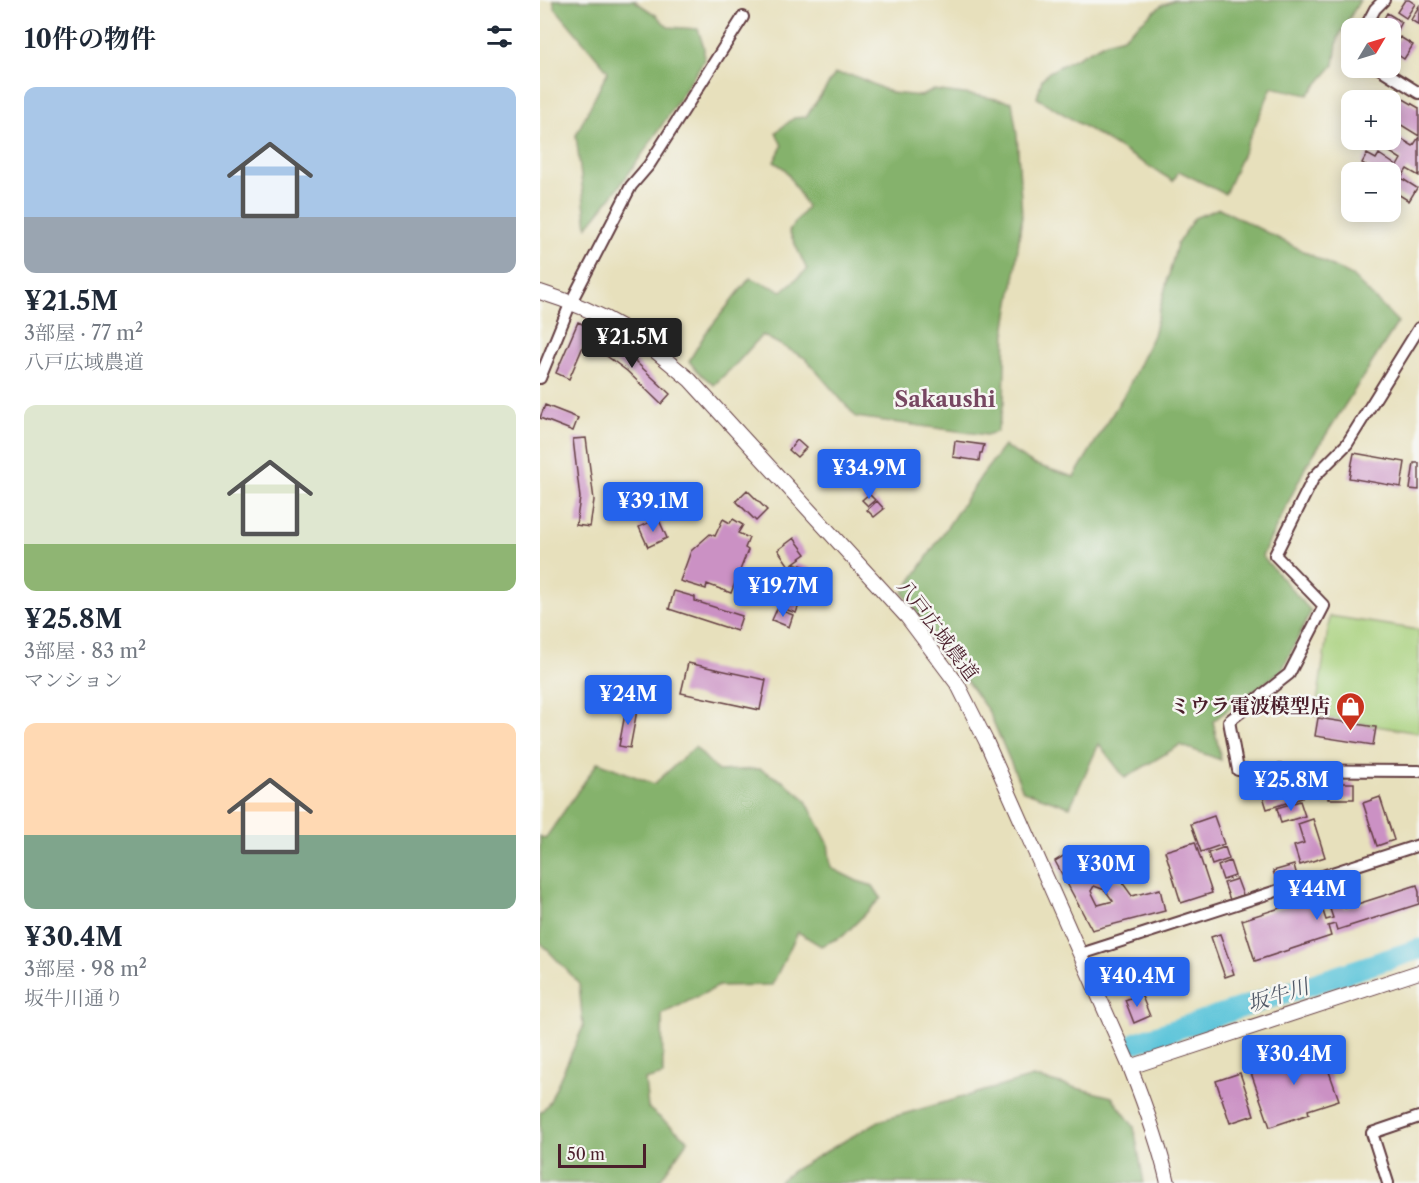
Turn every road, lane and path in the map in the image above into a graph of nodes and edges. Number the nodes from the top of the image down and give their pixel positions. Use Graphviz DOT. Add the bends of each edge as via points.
graph roads {
  1 [pos="1384,0"];
  2 [pos="743,17"];
  3 [pos="1371,18"];
  4 [pos="1396,78"];
  5 [pos="1419,93"];
  6 [pos="540,292"];
  7 [pos="571,302"];
  8 [pos="1419,328"];
  9 [pos="540,378"];
  10 [pos="1419,771"];
  11 [pos="1419,845"];
  12 [pos="1081,954"];
  13 [pos="1419,972"];
  14 [pos="1130,1067"];
  15 [pos="1419,1118"];
  16 [pos="1168,1183"];
  17 [pos="1388,1183"];
  1 -- 3 [label="street"];
  2 -- 7 [label="street" via="649,165 630,186"];
  4 -- 5 [label="street"];
  6 -- 7 [label="street, 八戸広域農道"];
  7 -- 9 [label="street"];
  7 -- 12 [label="street, 八戸広域農道" via="625,329 690,381 907,617 963,694"];
  8 -- 10 [label="street" via="1347,444 1314,477 1275,555 1324,606 1289,674 1229,722 1238,770"];
  11 -- 12 [label="street"];
  12 -- 14 [label="street, 八戸広域農道"];
  13 -- 14 [label="street"];
  14 -- 16 [label="street, 八戸広域農道" via="1161,1150"];
  15 -- 17 [label="street" via="1372,1133"];
}
